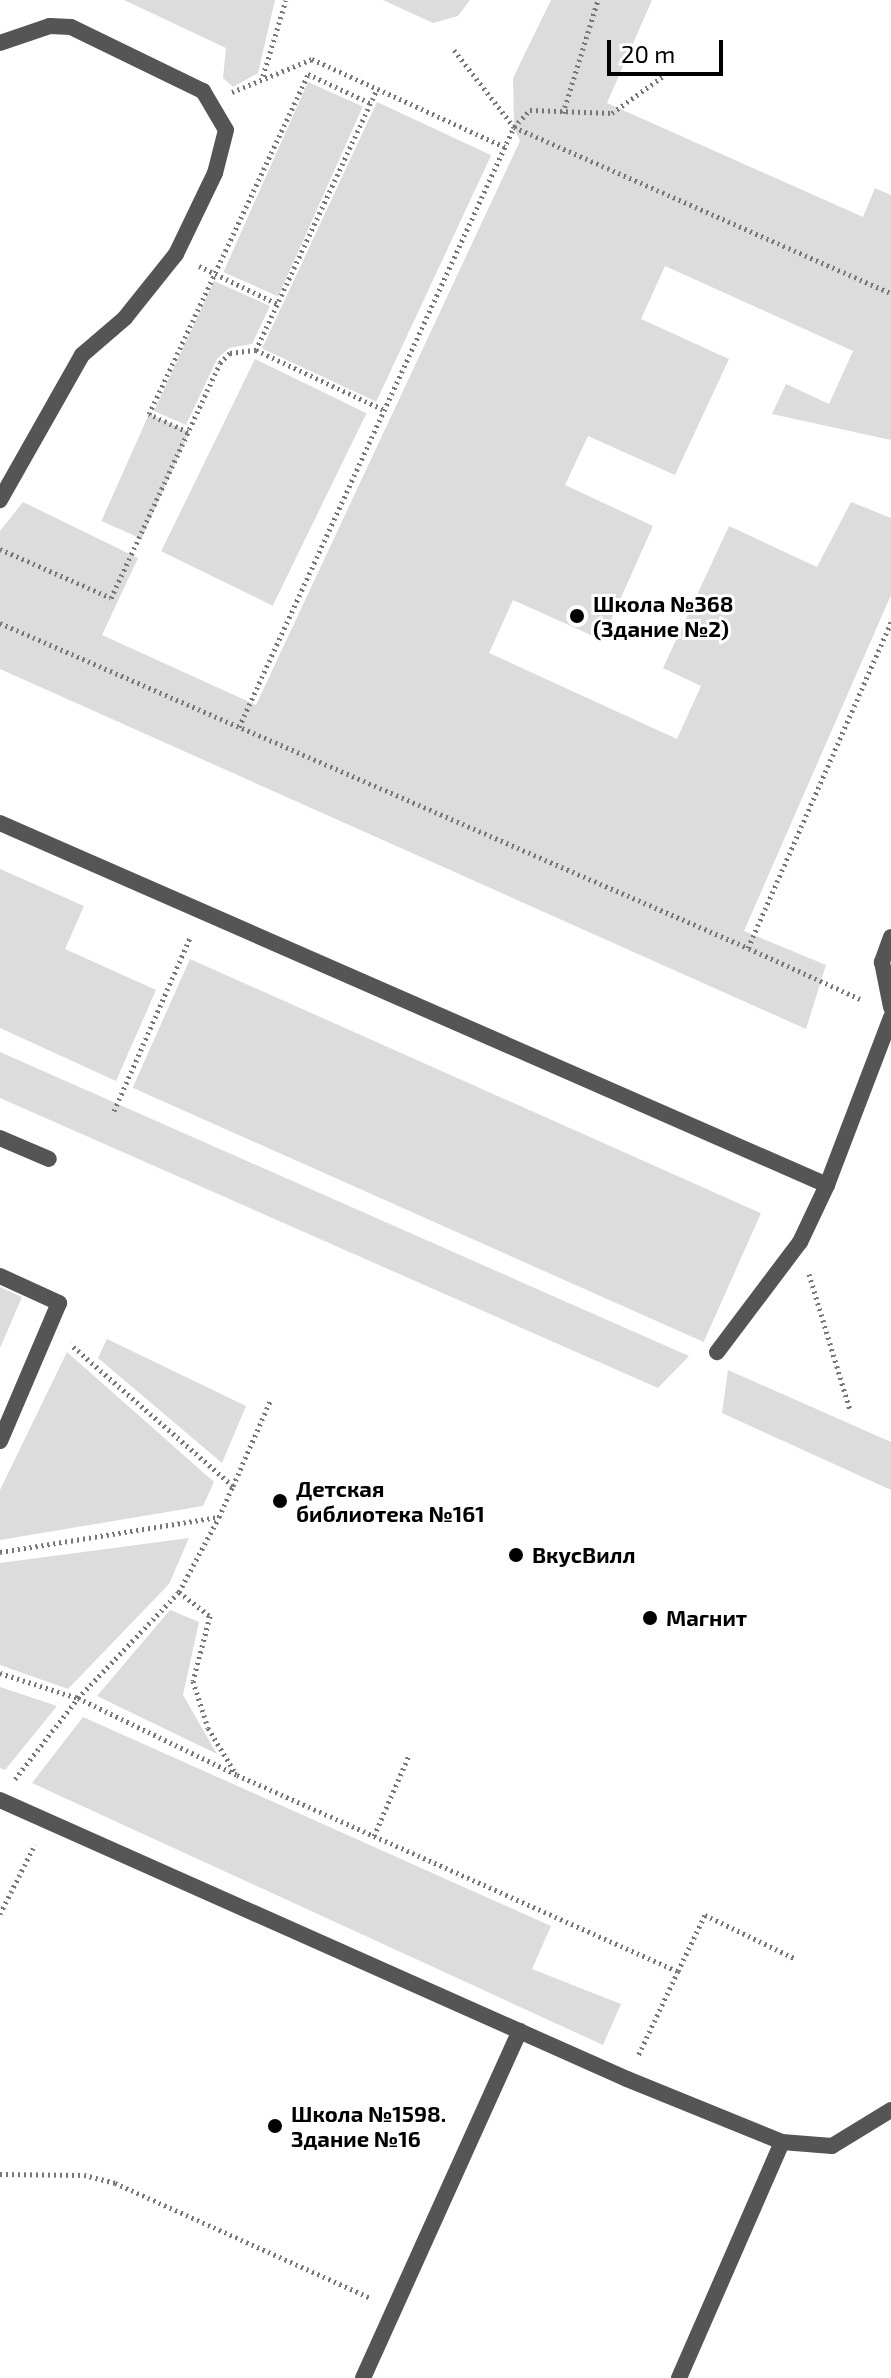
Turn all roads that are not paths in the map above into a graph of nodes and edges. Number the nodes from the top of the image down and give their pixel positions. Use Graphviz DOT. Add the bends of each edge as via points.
graph roads {
  1 [pos="0,43"];
  2 [pos="0,500"];
  3 [pos="0,823"];
  4 [pos="891,937"];
  5 [pos="891,1007"];
  6 [pos="891,1017"];
  7 [pos="0,1138"];
  8 [pos="49,1159"];
  9 [pos="827,1185"];
  10 [pos="0,1276"];
  11 [pos="717,1352"];
  12 [pos="0,1441"];
  13 [pos="5,1793"];
  14 [pos="520,2031"];
  15 [pos="891,2110"];
  16 [pos="782,2142"];
  17 [pos="363,2378"];
  18 [pos="679,2378"];
  1 -- 2 [label="lane" via="35,29 71,27 203,91 226,130 223,153 176,254 125,318 82,355"];
  3 -- 9 [label="lane"];
  4 -- 5 [label="lane" via="882,962"];
  6 -- 9 [label="lane"];
  7 -- 8 [label="lane"];
  9 -- 11 [label="lane" via="800,1242"];
  10 -- 12 [label="lane" via="59,1303"];
  13 -- 14 [label="lane" via="47,1821"];
  14 -- 16 [label="lane"];
  14 -- 17 [label="lane"];
  15 -- 16 [label="lane" via="832,2146"];
  16 -- 18 [label="lane"];
}
